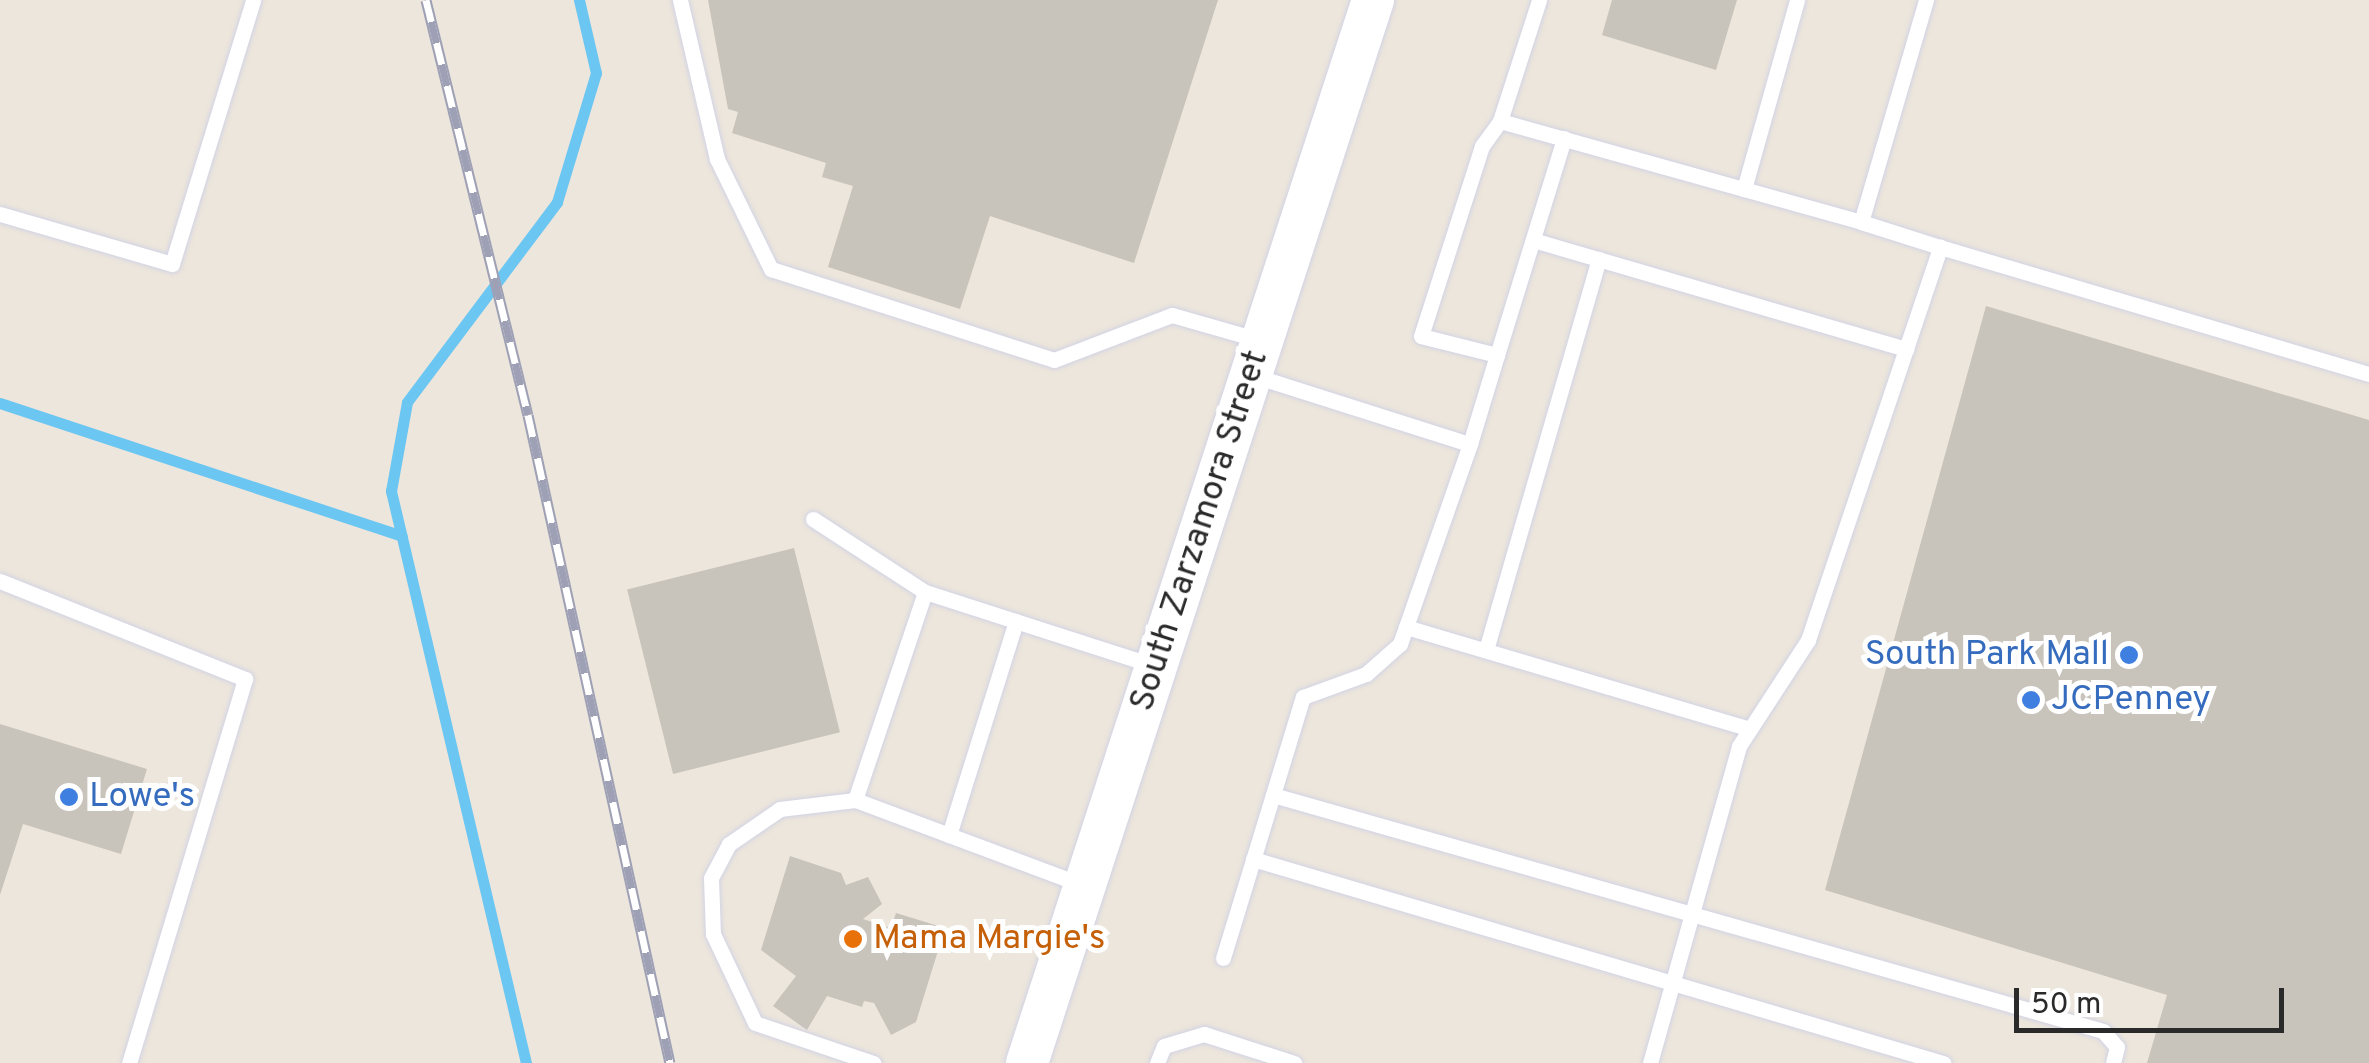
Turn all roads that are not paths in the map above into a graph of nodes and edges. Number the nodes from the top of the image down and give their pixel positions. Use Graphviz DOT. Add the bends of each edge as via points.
graph roads {
  1 [pos="252,0"];
  2 [pos="680,0"];
  3 [pos="1373,0"];
  4 [pos="1539,0"];
  5 [pos="1798,0"];
  6 [pos="1926,0"];
  7 [pos="1500,121"];
  8 [pos="1564,138"];
  9 [pos="1744,188"];
  10 [pos="0,214"];
  11 [pos="1861,222"];
  12 [pos="1533,240"];
  13 [pos="1940,247"];
  14 [pos="1599,258"];
  15 [pos="1906,348"];
  16 [pos="1497,355"];
  17 [pos="1256,357"];
  18 [pos="2369,374"];
  19 [pos="1470,444"];
  20 [pos="812,519"];
  21 [pos="0,581"];
  22 [pos="925,592"];
  23 [pos="1016,621"];
  24 [pos="1406,627"];
  25 [pos="1486,650"];
  26 [pos="1156,666"];
  27 [pos="1750,729"];
  28 [pos="1273,795"];
  29 [pos="855,800"];
  30 [pos="948,835"];
  31 [pos="1253,859"];
  32 [pos="1084,886"];
  33 [pos="1693,912"];
  34 [pos="1223,958"];
  35 [pos="1673,981"];
  36 [pos="865,1062"];
  37 [pos="129,1063"];
  38 [pos="1027,1063"];
  39 [pos="1157,1063"];
  40 [pos="1294,1063"];
  41 [pos="1650,1063"];
  42 [pos="1943,1063"];
  43 [pos="2112,1063"];
  1 -- 10 [label="lane" via="172,264"];
  2 -- 17 [label="lane" via="717,159 771,270 1054,360 1172,315"];
  3 -- 17 [label="main road, South Zarzamora Street"];
  4 -- 7 [label="lane"];
  5 -- 9 [label="lane"];
  6 -- 11 [label="lane"];
  7 -- 8 [label="lane"];
  7 -- 16 [label="lane" via="1482,146 1421,336"];
  8 -- 9 [label="lane"];
  8 -- 12 [label="lane"];
  9 -- 11 [label="lane"];
  11 -- 13 [label="lane"];
  12 -- 14 [label="lane"];
  12 -- 16 [label="lane"];
  13 -- 15 [label="lane"];
  13 -- 18 [label="lane"];
  14 -- 15 [label="lane"];
  14 -- 25 [label="lane"];
  15 -- 27 [label="lane" via="1808,640"];
  16 -- 19 [label="lane"];
  17 -- 19 [label="lane"];
  17 -- 26 [label="main road, South Zarzamora Street"];
  19 -- 24 [label="lane"];
  20 -- 22 [label="lane"];
  21 -- 37 [label="lane" via="244,679"];
  22 -- 23 [label="lane"];
  22 -- 29 [label="lane"];
  23 -- 26 [label="lane"];
  23 -- 30 [label="lane"];
  24 -- 25 [label="lane"];
  24 -- 28 [label="lane" via="1400,644 1366,674 1303,697"];
  25 -- 27 [label="lane"];
  26 -- 32 [label="main road, South Zarzamora Street"];
  27 -- 33 [label="lane" via="1739,746"];
  28 -- 31 [label="lane"];
  28 -- 33 [label="lane"];
  29 -- 30 [label="lane"];
  29 -- 36 [label="lane" via="780,808 729,844 710,878 713,934 754,1024"];
  30 -- 32 [label="lane"];
  31 -- 34 [label="lane"];
  31 -- 35 [label="lane"];
  32 -- 38 [label="main road, South Zarzamora Street"];
  33 -- 35 [label="lane"];
  33 -- 43 [label="lane" via="2103,1031 2118,1047"];
  35 -- 41 [label="lane"];
  35 -- 42 [label="lane"];
  39 -- 40 [label="lane" via="1164,1046 1204,1034"];
}
